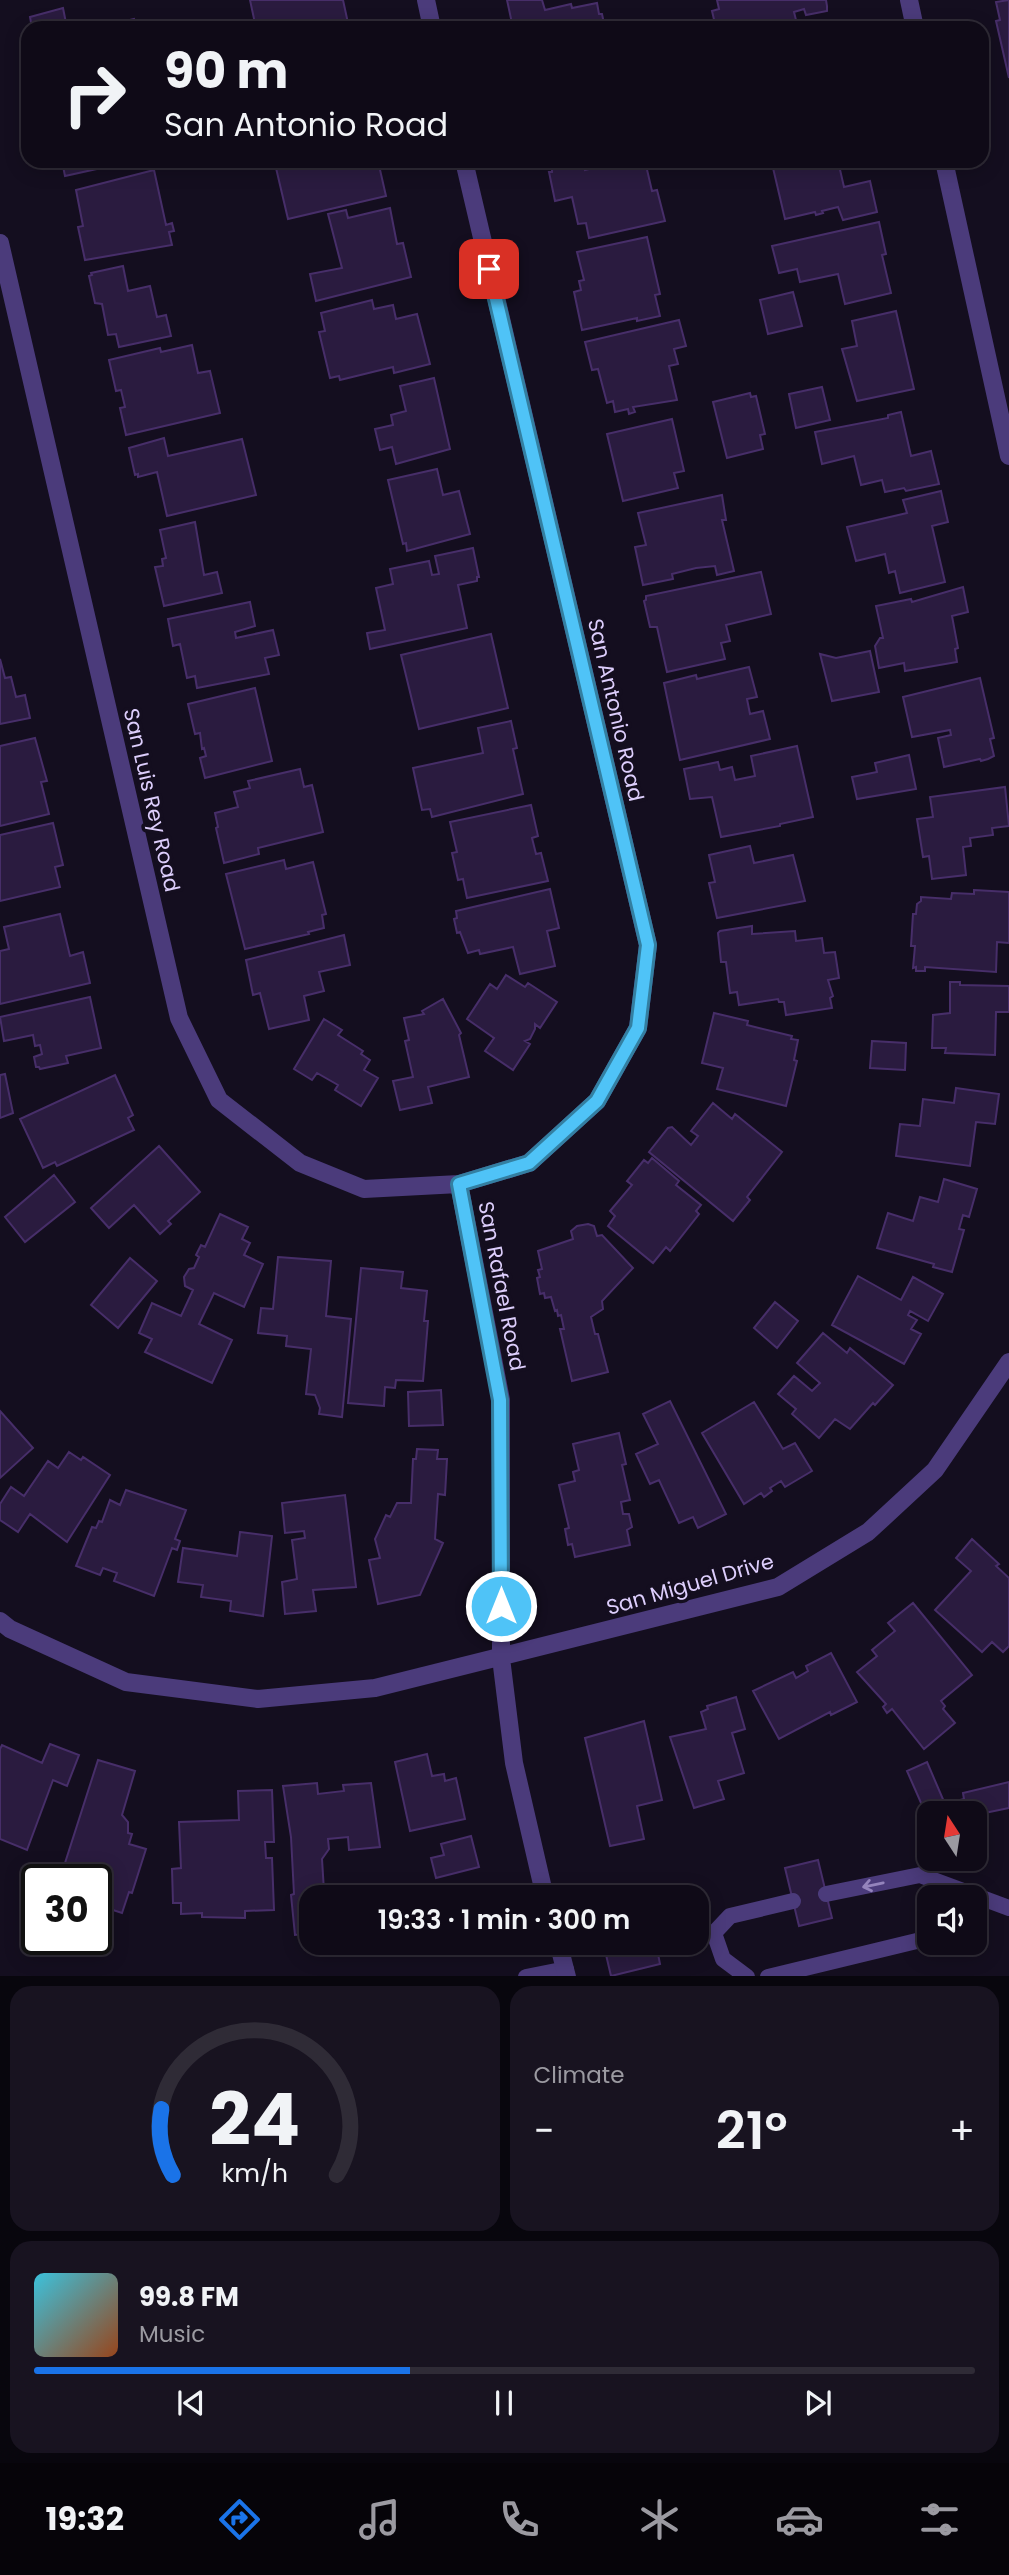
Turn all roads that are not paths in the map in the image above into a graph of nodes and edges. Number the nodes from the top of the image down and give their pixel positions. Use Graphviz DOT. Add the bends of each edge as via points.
graph roads {
  1 [pos="426,0"];
  2 [pos="909,0"];
  3 [pos="430,21"];
  4 [pos="914,21"];
  5 [pos="466,168"];
  6 [pos="946,168"];
  7 [pos="0,243"];
  8 [pos="1009,456"];
  9 [pos="459,1184"];
  10 [pos="1009,1362"];
  11 [pos="0,1621"];
  12 [pos="501,1658"];
  13 [pos="542,1885"];
  14 [pos="942,1885"];
  15 [pos="826,1894"];
  16 [pos="793,1901"];
  17 [pos="987,1902"];
  18 [pos="1009,1908"];
  19 [pos="917,1941"];
  20 [pos="561,1955"];
  21 [pos="566,1973"];
  22 [pos="526,1976"];
  23 [pos="747,1976"];
  24 [pos="768,1976"];
  1 -- 3 [label="street"];
  2 -- 4 [label="street"];
  5 -- 9 [label="street, San Antonio Road" via="648,945 638,1028 597,1101 529,1163"];
  6 -- 8 [label="street"];
  7 -- 9 [label="street, San Luis Rey Road" via="180,1018 219,1100 300,1163 364,1189"];
  9 -- 12 [label="street, San Rafael Road" via="500,1400"];
  10 -- 12 [label="street, San Miguel Drive" via="935,1470 868,1532 778,1587"];
  11 -- 12 [label="street, San Miguel Drive" via="126,1682 258,1699 374,1688"];
  12 -- 13 [label="street, San Rafael Road" via="514,1763"];
  14 -- 15 [label="lane, one-way" via="920,1875"];
  16 -- 23 [label="lane" via="730,1916 714,1933 723,1959"];
  17 -- 18 [label="lane"];
  19 -- 24 [label="lane"];
  20 -- 21 [label="street"];
  21 -- 22 [label="lane"];
}
